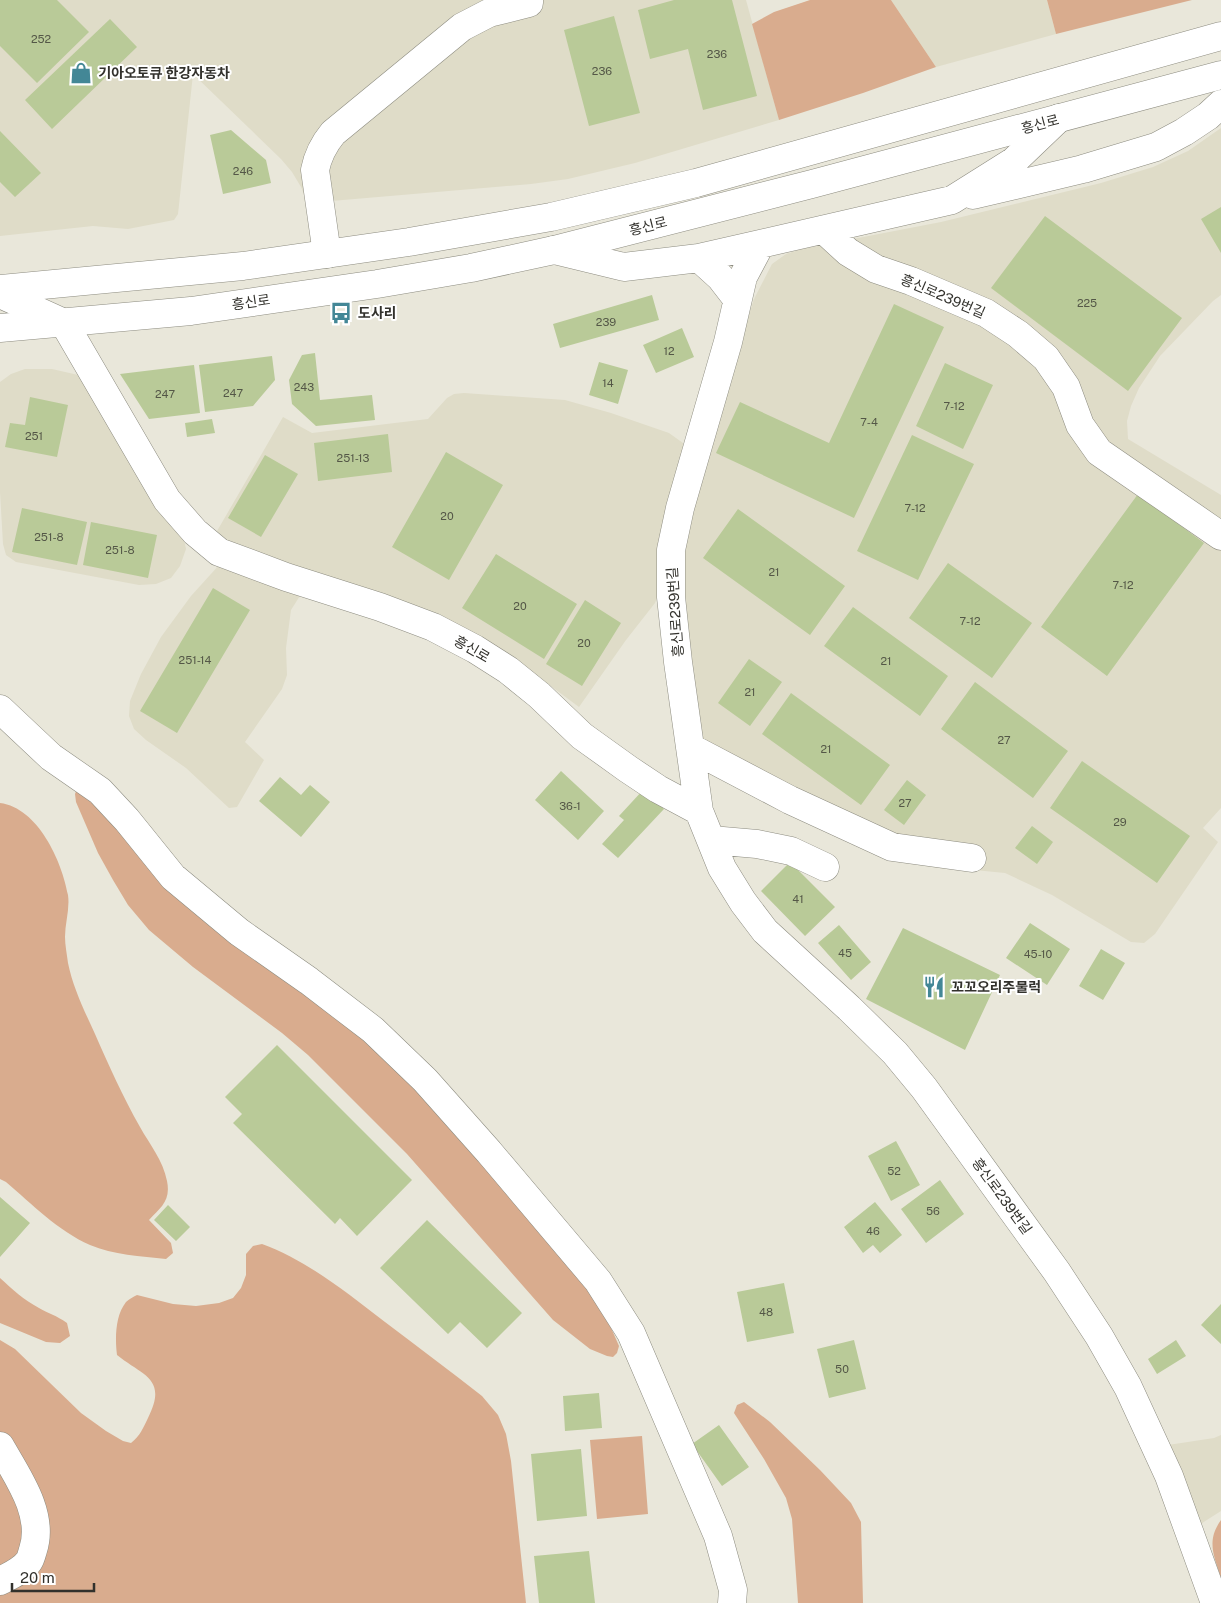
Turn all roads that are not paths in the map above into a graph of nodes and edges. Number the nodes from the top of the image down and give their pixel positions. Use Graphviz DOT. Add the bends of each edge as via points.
graph roads {
  1 [pos="529,0"];
  2 [pos="1221,36"];
  3 [pos="1221,75"];
  4 [pos="1221,104"];
  5 [pos="1059,118"];
  6 [pos="952,200"];
  7 [pos="824,230"];
  8 [pos="760,245"];
  9 [pos="554,250"];
  10 [pos="327,254"];
  11 [pos="699,258"];
  12 [pos="0,289"];
  13 [pos="0,294"];
  14 [pos="737,299"];
  15 [pos="64,323"];
  16 [pos="0,328"];
  17 [pos="1221,536"];
  18 [pos="0,709"];
  19 [pos="691,748"];
  20 [pos="699,811"];
  21 [pos="711,840"];
  22 [pos="972,858"];
  23 [pos="825,867"];
  24 [pos="0,1446"];
  25 [pos="0,1580"];
  26 [pos="732,1603"];
  27 [pos="1215,1603"];
  1 -- 10 [label="main road" via="529,3 490,12 462,27 333,133 317,158 315,170"];
  2 -- 10 [label="main road" via="686,185 551,217"];
  3 -- 5 [label="main road, 흥신로"];
  4 -- 6 [label="main road" via="1184,132 1156,147 1083,169"];
  5 -- 6 [label="main road" via="1014,161"];
  5 -- 9 [label="main road, 흥신로"];
  6 -- 7 [label="main road"];
  7 -- 8 [label="main road"];
  7 -- 17 [label="main road, 흥신로239번길" via="848,252 876,269 986,313 1018,334 1046,358 1056,372 1066,387 1080,426 1099,452"];
  8 -- 11 [label="main road"];
  8 -- 14 [label="main road, 흥신로239번길" via="743,277"];
  9 -- 11 [label="main road" via="624,267"];
  9 -- 15 [label="main road, 흥신로" via="377,284 191,311"];
  10 -- 12 [label="main road" via="243,266"];
  11 -- 14 [label="main road"];
  13 -- 15 [label="main road, 흥신로"];
  14 -- 19 [label="main road, 흥신로239번길" via="671,550 671,597"];
  15 -- 16 [label="main road, 흥신로"];
  15 -- 20 [label="main road, 흥신로" via="167,500 195,532 219,552 380,606 433,627 475,649 539,695 582,736 658,789"];
  18 -- 26 [label="main road" via="51,757 100,791 173,877 239,932 373,1030 425,1080 598,1281 632,1333 718,1536 732,1590"];
  19 -- 20 [label="main road, 흥신로239번길"];
  19 -- 22 [label="main road" via="790,800 892,847"];
  20 -- 21 [label="main road, 흥신로239번길"];
  21 -- 23 [label="main road" via="791,851"];
  21 -- 27 [label="main road, 흥신로239번길" via="722,868 765,931 895,1053 1058,1272 1128,1387 1168,1476"];
  24 -- 25 [label="main road" via="36,1519 36,1541 29,1561 16,1573"];
}
